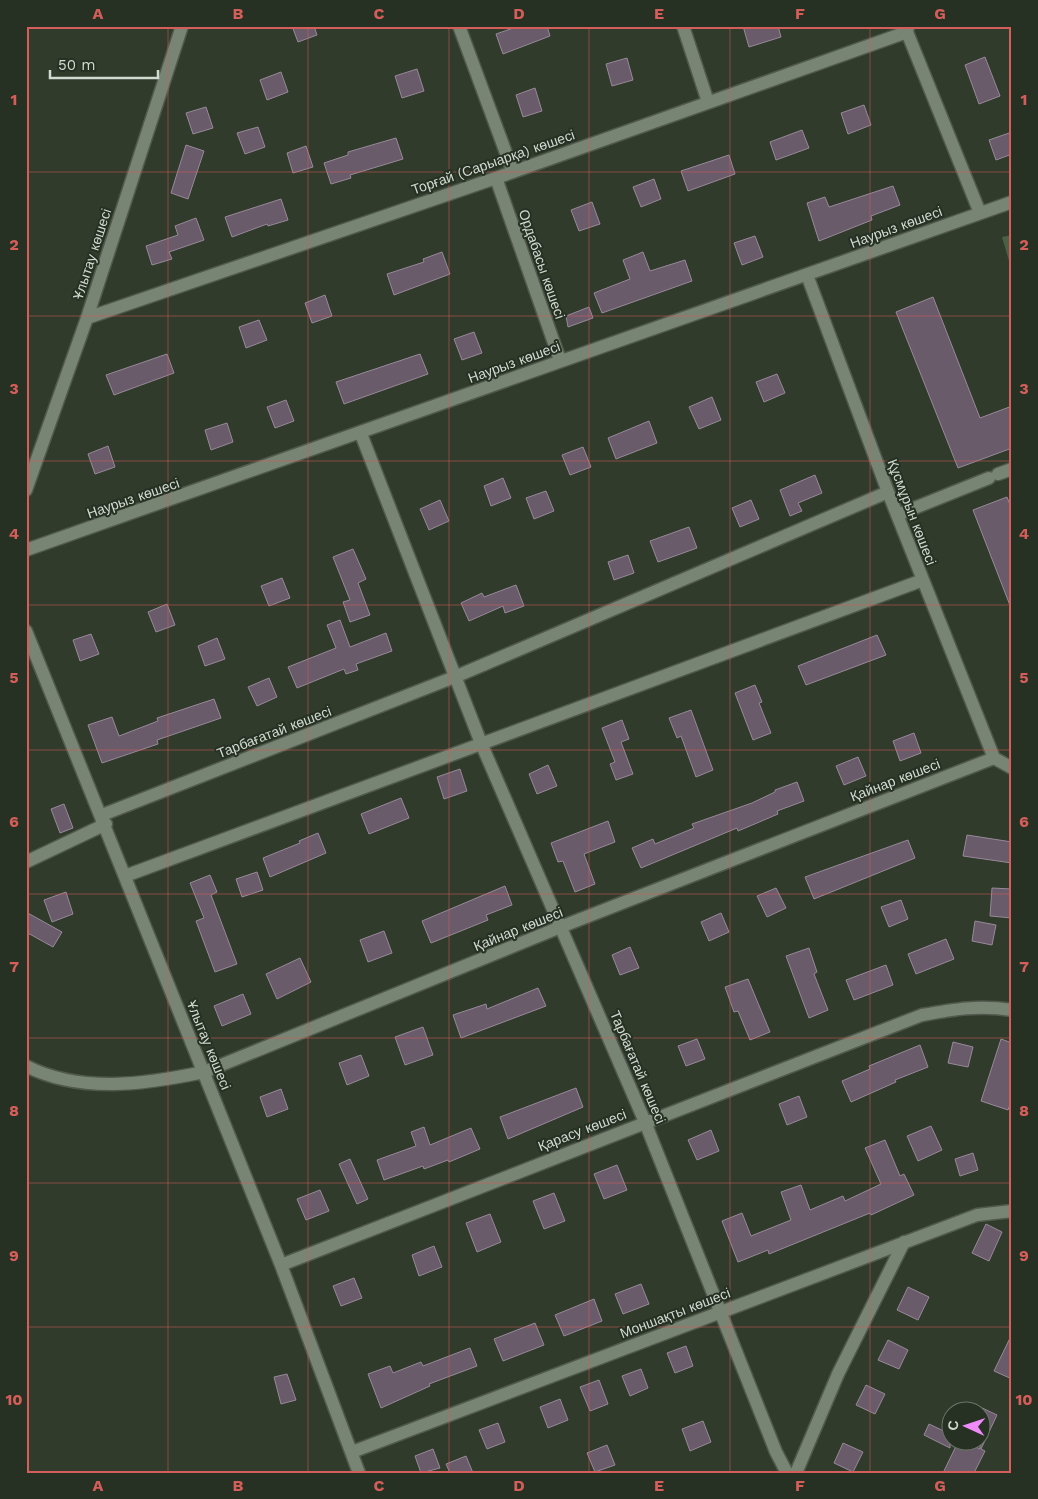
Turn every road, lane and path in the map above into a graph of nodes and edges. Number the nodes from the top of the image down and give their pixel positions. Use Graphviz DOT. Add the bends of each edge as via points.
graph roads {
  1 [pos="182,26"];
  2 [pos="459,26"];
  3 [pos="683,26"];
  4 [pos="907,29"];
  5 [pos="708,102"];
  6 [pos="513,172"];
  7 [pos="496,178"];
  8 [pos="1012,202"];
  9 [pos="980,213"];
  10 [pos="807,274"];
  11 [pos="87,318"];
  12 [pos="560,360"];
  13 [pos="361,434"];
  14 [pos="1012,469"];
  15 [pos="26,490"];
  16 [pos="888,492"];
  17 [pos="897,515"];
  18 [pos="26,550"];
  19 [pos="923,580"];
  20 [pos="28,638"];
  21 [pos="457,676"];
  22 [pos="482,742"];
  23 [pos="994,758"];
  24 [pos="1012,768"];
  25 [pos="104,820"];
  26 [pos="26,862"];
  27 [pos="125,876"];
  28 [pos="562,926"];
  29 [pos="1012,1010"];
  30 [pos="26,1066"];
  31 [pos="204,1072"];
  32 [pos="645,1122"];
  33 [pos="1012,1211"];
  34 [pos="904,1242"];
  35 [pos="281,1265"];
  36 [pos="720,1312"];
  37 [pos="352,1452"];
  38 [pos="359,1473"];
  39 [pos="787,1473"];
  40 [pos="796,1473"];
  1 -- 11 [label="street, Ұлытау көшесі"];
  2 -- 6 [label="street"];
  3 -- 5 [label="street"];
  4 -- 5 [label="street, Торғай (Сарыарқа) көшесі"];
  4 -- 9 [label="street"];
  5 -- 6 [label="street, Торғай (Сарыарқа) көшесі"];
  6 -- 7 [label="street, Торғай (Сарыарқа) көшесі"];
  7 -- 11 [label="street, Торғай (Сарыарқа) көшесі"];
  7 -- 12 [label="street, Ордабасы көшесі"];
  8 -- 9 [label="street, Наурыз көшесі"];
  9 -- 10 [label="street, Наурыз көшесі"];
  10 -- 12 [label="street, Наурыз көшесі"];
  10 -- 16 [label="street, Құсмұрын көшесі"];
  11 -- 15 [label="street, Ұлытау көшесі"];
  12 -- 13 [label="street, Наурыз көшесі"];
  13 -- 18 [label="street, Наурыз көшесі"];
  13 -- 21 [label="street, Тарбағатай көшесі"];
  14 -- 17 [label="street"];
  16 -- 17 [label="street, Құсмұрын көшесі"];
  16 -- 21 [label="street"];
  17 -- 19 [label="street, Құсмұрын көшесі"];
  19 -- 22 [label="street" via="522,730"];
  19 -- 23 [label="street, Құсмұрын көшесі"];
  20 -- 25 [label="street, Ұлытау көшесі"];
  21 -- 22 [label="street, Тарбағатай көшесі"];
  21 -- 25 [label="street, Тарбағатай көшесі"];
  22 -- 27 [label="street"];
  22 -- 28 [label="street, Тарбағатай көшесі"];
  23 -- 24 [label="street"];
  23 -- 28 [label="street, Қайнар көшесі"];
  25 -- 26 [label="street, Тарбағатай көшесі"];
  25 -- 27 [label="street, Ұлытау көшесі"];
  27 -- 31 [label="street, Ұлытау көшесі"];
  28 -- 31 [label="street, Қайнар көшесі"];
  28 -- 32 [label="street, Тарбағатай көшесі"];
  29 -- 32 [label="street, Қарасу көшесі" via="985,1006 922,1015"];
  30 -- 31 [label="street, Қайнар көшесі" via="78,1082 116,1084 156,1082"];
  31 -- 35 [label="street, Ұлытау көшесі"];
  32 -- 35 [label="street, Қарасу көшесі"];
  32 -- 36 [label="street, Тарбағатай көшесі"];
  33 -- 34 [label="street, Моншақты көшесі" via="976,1215"];
  34 -- 36 [label="street, Моншақты көшесі"];
  34 -- 40 [label="street" via="838,1374"];
  35 -- 37 [label="street, Ұлытау көшесі"];
  36 -- 37 [label="street, Моншақты көшесі"];
  36 -- 39 [label="street, Тарбағатай көшесі"];
  37 -- 38 [label="street, Ұлытау көшесі"];
}
